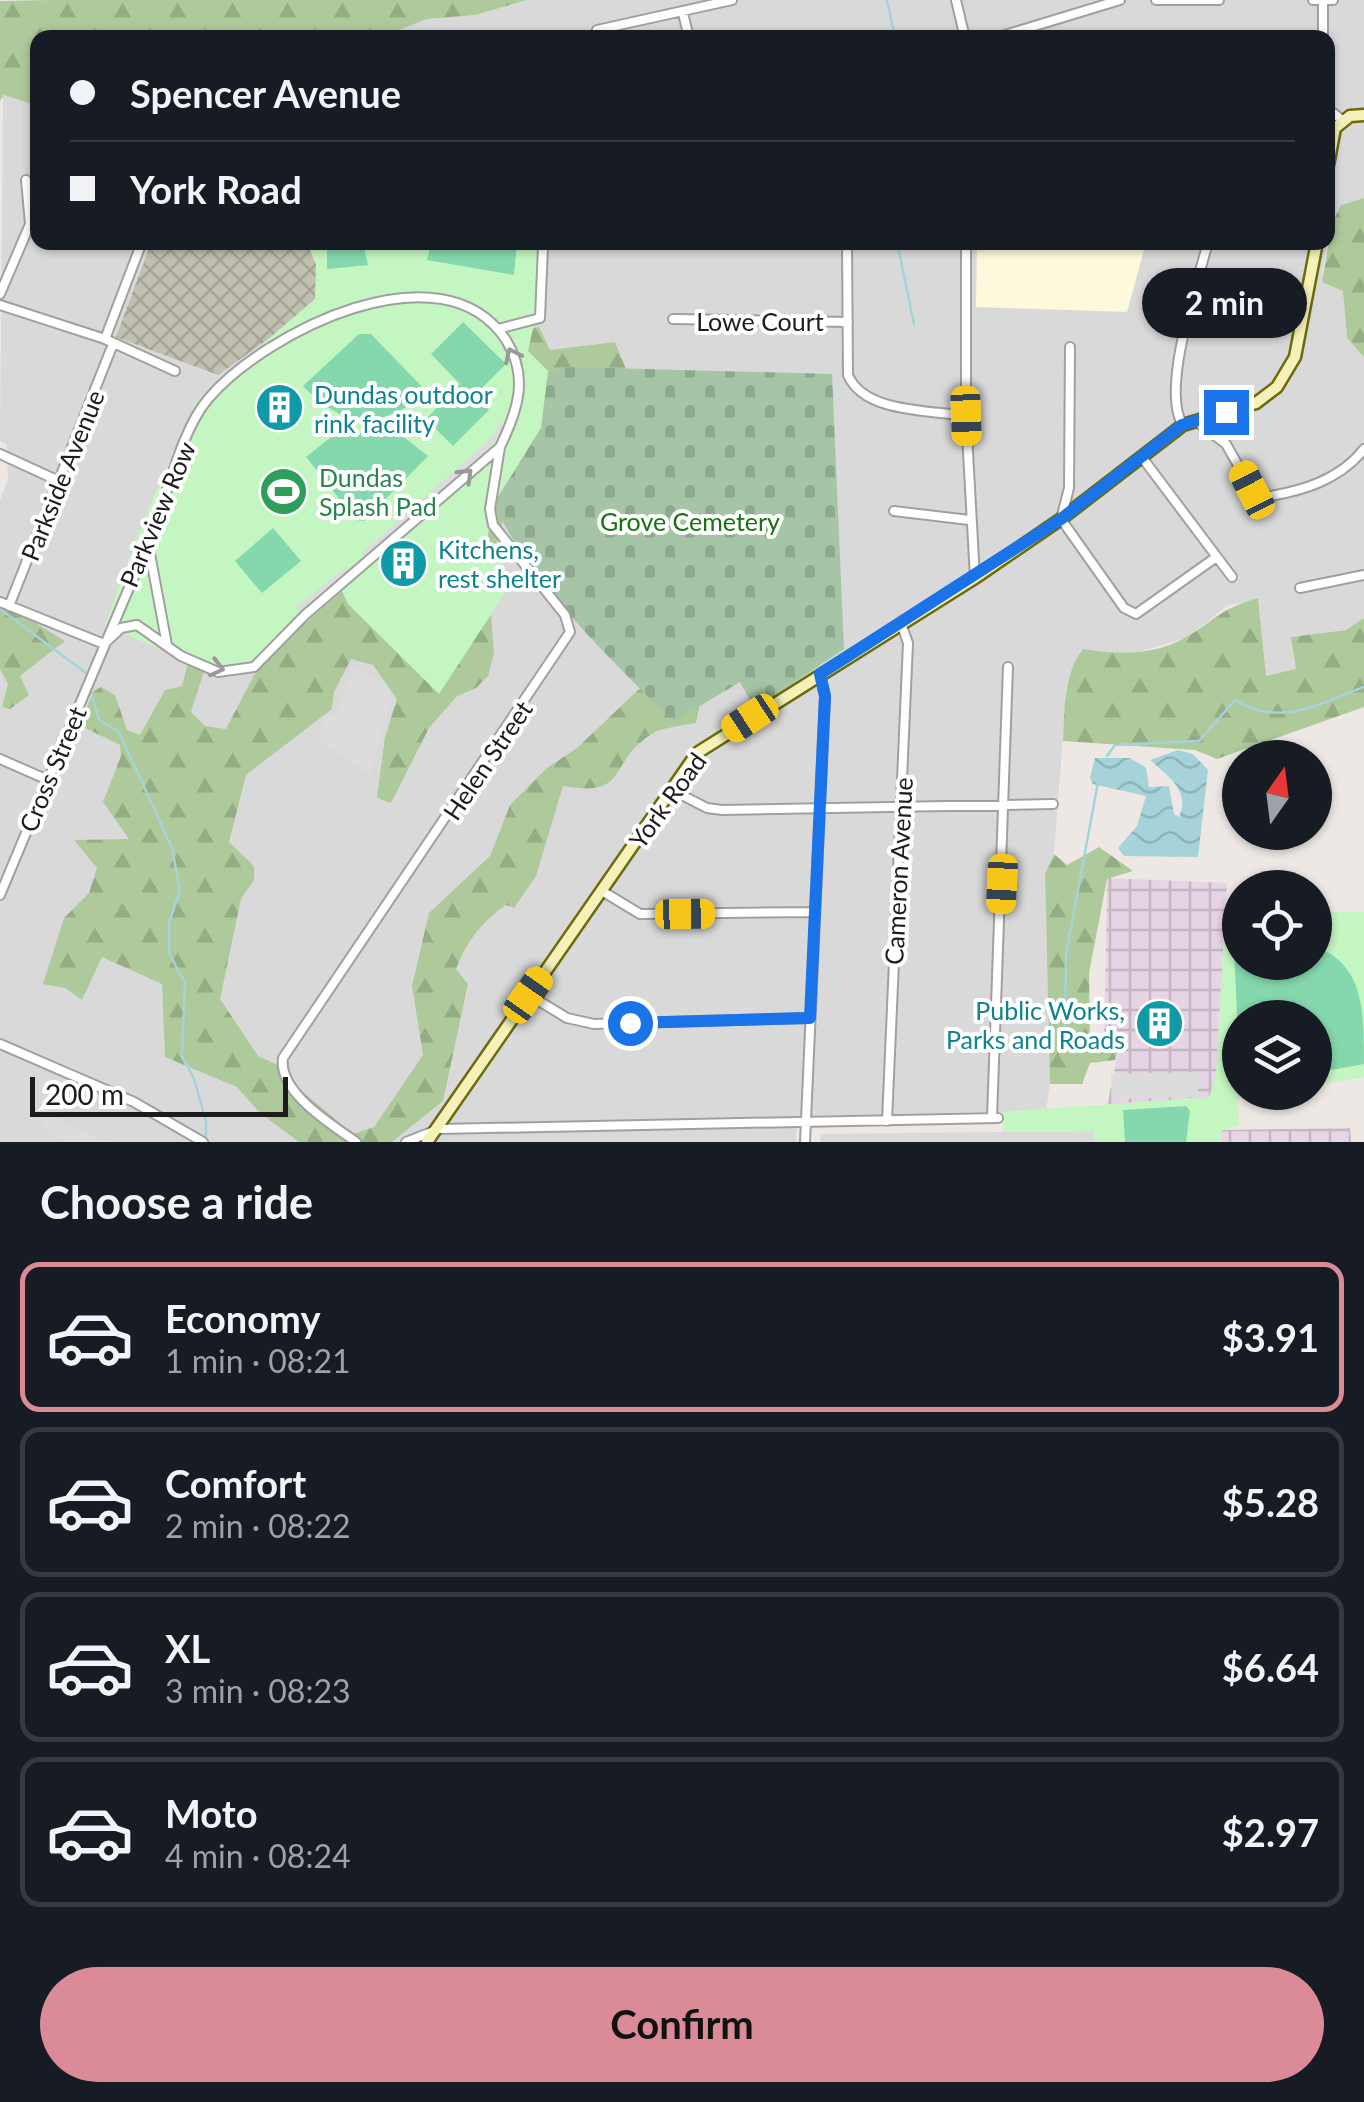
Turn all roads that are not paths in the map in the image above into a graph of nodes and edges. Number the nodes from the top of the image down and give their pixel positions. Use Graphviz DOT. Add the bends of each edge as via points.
graph roads {
  1 [pos="732,0"];
  2 [pos="956,0"];
  3 [pos="1120,0"];
  4 [pos="1156,0"];
  5 [pos="1219,0"];
  6 [pos="1313,0"];
  7 [pos="1323,0"];
  8 [pos="1334,0"];
  9 [pos="1178,1"];
  10 [pos="682,12"];
  11 [pos="597,30"];
  12 [pos="687,30"];
  13 [pos="963,30"];
  14 [pos="1021,30"];
  15 [pos="1323,30"];
  16 [pos="1335,115"];
  17 [pos="1364,115"];
  18 [pos="1342,120"];
  19 [pos="1335,130"];
  20 [pos="26,180"];
  21 [pos="139,250"];
  22 [pos="543,250"];
  23 [pos="847,250"];
  24 [pos="966,250"];
  25 [pos="1206,250"];
  26 [pos="1316,250"];
  27 [pos="0,294"];
  28 [pos="0,305"];
  29 [pos="673,318"];
  30 [pos="848,322"];
  31 [pos="498,329"];
  32 [pos="109,342"];
  33 [pos="1070,347"];
  34 [pos="175,371"];
  35 [pos="966,416"];
  36 [pos="1196,421"];
  37 [pos="1182,425"];
  38 [pos="500,447"];
  39 [pos="1364,449"];
  40 [pos="0,454"];
  41 [pos="1142,456"];
  42 [pos="1360,461"];
  43 [pos="61,482"];
  44 [pos="894,511"];
  45 [pos="1061,519"];
  46 [pos="969,520"];
  47 [pos="148,543"];
  48 [pos="1215,558"];
  49 [pos="1364,575"];
  50 [pos="975,578"];
  51 [pos="1232,578"];
  52 [pos="1300,588"];
  53 [pos="5,604"];
  54 [pos="901,623"];
  55 [pos="104,644"];
  56 [pos="167,645"];
  57 [pos="1008,667"];
  58 [pos="820,674"];
  59 [pos="0,759"];
  60 [pos="48,780"];
  61 [pos="672,790"];
  62 [pos="1053,804"];
  63 [pos="1006,806"];
  64 [pos="901,808"];
  65 [pos="819,810"];
  66 [pos="602,891"];
  67 [pos="0,894"];
  68 [pos="815,912"];
  69 [pos="528,995"];
  70 [pos="810,1018"];
  71 [pos="0,1044"];
  72 [pos="887,1121"];
  73 [pos="805,1123"];
  74 [pos="503,1128"];
  75 [pos="440,1129"];
  76 [pos="203,1142"];
  77 [pos="356,1142"];
  78 [pos="406,1142"];
  79 [pos="427,1142"];
  80 [pos="504,1142"];
  81 [pos="805,1142"];
  1 -- 10 [label="street"];
  2 -- 13 [label="street"];
  3 -- 14 [label="street"];
  4 -- 9 [label="street"];
  5 -- 9 [label="street"];
  6 -- 7 [label="street"];
  7 -- 8 [label="street"];
  7 -- 15 [label="street"];
  10 -- 11 [label="street"];
  10 -- 12 [label="street"];
  16 -- 18 [label="street"];
  17 -- 18 [label="street"];
  18 -- 19 [label="street"];
  20 -- 27 [label="street" via="30,224"];
  21 -- 32 [label="street, Parkside Avenue"];
  22 -- 31 [label="street" via="540,318"];
  23 -- 30 [label="street"];
  24 -- 35 [label="street"];
  25 -- 37 [label="street" via="1176,392"];
  26 -- 36 [label="street, York Road" via="1290,370 1256,403"];
  28 -- 32 [label="street"];
  29 -- 30 [label="street, Lowe Court"];
  30 -- 35 [label="street" via="848,375 865,396"];
  38 -- 31 [label="street, Helen Street, one-way" via="521,380 519,363"];
  31 -- 47 [label="street, Parkview Row" via="447,300 386,302 319,319 218,390 199,414"];
  32 -- 34 [label="street"];
  32 -- 43 [label="street, Parkside Avenue"];
  33 -- 45 [label="street" via="1069,488"];
  35 -- 46 [label="street"];
  36 -- 37 [label="street, York Road"];
  36 -- 42 [label="street" via="1226,444 1252,490 1265,497 1310,486"];
  37 -- 41 [label="street, York Road"];
  56 -- 38 [label="street, one-way" via="218,672 254,667 304,615"];
  38 -- 77 [label="street, Helen Street" via="490,508 495,529 570,623 568,640 281,1064 286,1080"];
  39 -- 42 [label="street"];
  40 -- 43 [label="street"];
  41 -- 45 [label="street, York Road"];
  41 -- 48 [label="street"];
  43 -- 53 [label="street, Parkside Avenue"];
  44 -- 46 [label="street"];
  45 -- 48 [label="street" via="1130,613 1139,615"];
  45 -- 50 [label="street, York Road"];
  46 -- 50 [label="street"];
  47 -- 55 [label="street, Parkview Row"];
  47 -- 56 [label="street"];
  48 -- 51 [label="street"];
  49 -- 52 [label="street"];
  50 -- 54 [label="street, York Road"];
  53 -- 55 [label="street"];
  54 -- 58 [label="street, York Road"];
  54 -- 64 [label="street, Cameron Avenue" via="908,643"];
  55 -- 56 [label="street" via="120,628 137,626"];
  55 -- 60 [label="street, Cross Street"];
  57 -- 63 [label="street"];
  58 -- 61 [label="street, York Road" via="706,746"];
  58 -- 65 [label="street" via="825,696"];
  59 -- 60 [label="street"];
  60 -- 67 [label="street, Cross Street"];
  61 -- 65 [label="street" via="707,808"];
  61 -- 66 [label="street, York Road"];
  62 -- 63 [label="street"];
  63 -- 64 [label="street"];
  63 -- 72 [label="street" via="995,1118"];
  64 -- 65 [label="street"];
  64 -- 72 [label="street, Cameron Avenue"];
  65 -- 68 [label="street"];
  66 -- 68 [label="street" via="640,914"];
  66 -- 69 [label="street, York Road"];
  68 -- 70 [label="street"];
  69 -- 70 [label="street" via="594,1024"];
  69 -- 75 [label="street, York Road"];
  70 -- 73 [label="street"];
  71 -- 76 [label="street" via="134,1102"];
  72 -- 73 [label="street"];
  73 -- 74 [label="street"];
  73 -- 81 [label="street"];
  74 -- 75 [label="street"];
  74 -- 80 [label="street"];
  75 -- 78 [label="street"];
  75 -- 79 [label="street, York Road"];
}
